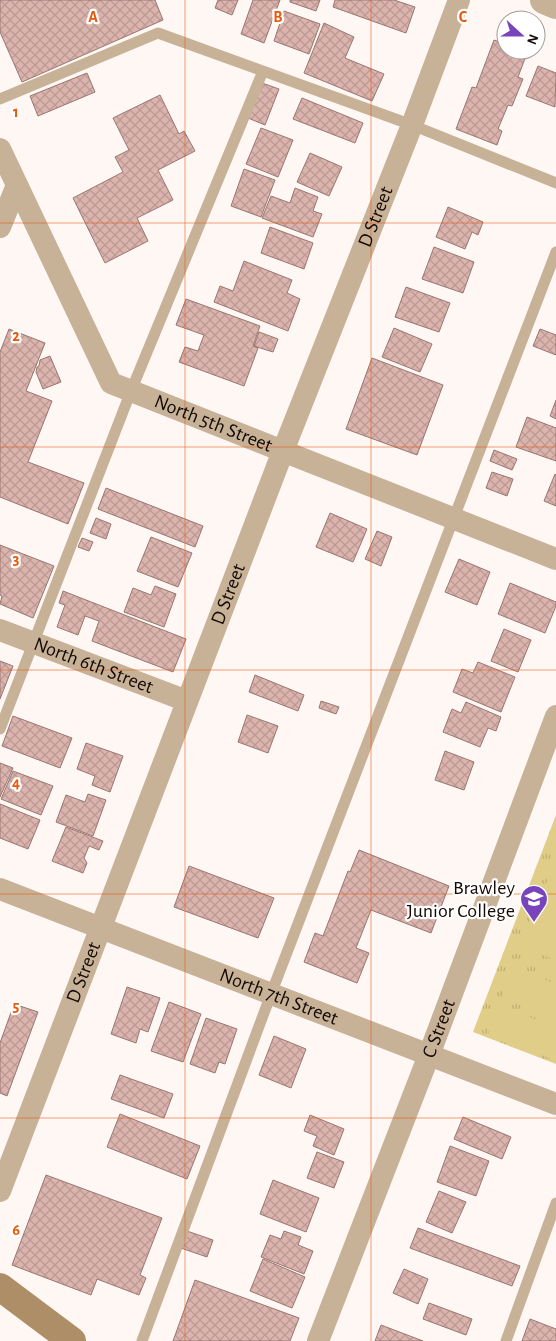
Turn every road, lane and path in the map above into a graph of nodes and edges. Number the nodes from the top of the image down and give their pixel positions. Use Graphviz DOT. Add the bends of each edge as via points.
graph roads {
  1 [pos="459,0"];
  2 [pos="544,0"];
  3 [pos="556,5"];
  4 [pos="263,71"];
  5 [pos="0,99"];
  6 [pos="412,125"];
  7 [pos="0,149"];
  8 [pos="556,183"];
  9 [pos="17,185"];
  10 [pos="0,227"];
  11 [pos="556,252"];
  12 [pos="131,391"];
  13 [pos="284,451"];
  14 [pos="453,518"];
  15 [pos="556,559"];
  16 [pos="0,630"];
  17 [pos="34,643"];
  18 [pos="187,701"];
  19 [pos="556,716"];
  20 [pos="0,729"];
  21 [pos="0,890"];
  22 [pos="101,928"];
  23 [pos="271,994"];
  24 [pos="429,1055"];
  25 [pos="556,1104"];
  26 [pos="0,1191"];
  27 [pos="556,1203"];
  28 [pos="0,1287"];
  29 [pos="72,1341"];
  30 [pos="142,1341"];
  31 [pos="318,1341"];
  32 [pos="506,1341"];
  1 -- 6 [label="street, D Street"];
  2 -- 3 [label="street"];
  4 -- 5 [label="lane" via="158,33"];
  4 -- 6 [label="lane"];
  4 -- 12 [label="lane"];
  6 -- 8 [label="lane"];
  6 -- 13 [label="street, D Street"];
  7 -- 9 [label="street, North 5th Street"];
  9 -- 10 [label="street"];
  9 -- 12 [label="street, North 5th Street" via="111,383"];
  11 -- 14 [label="lane"];
  12 -- 13 [label="street, North 5th Street"];
  12 -- 17 [label="lane"];
  13 -- 14 [label="street, North 5th Street"];
  13 -- 18 [label="street, D Street"];
  14 -- 15 [label="street, North 5th Street"];
  14 -- 23 [label="lane"];
  16 -- 17 [label="street, North 6th Street"];
  17 -- 18 [label="street, North 6th Street"];
  17 -- 20 [label="lane"];
  18 -- 22 [label="street, D Street"];
  19 -- 24 [label="street, C Street"];
  21 -- 22 [label="street, North 7th Street"];
  22 -- 23 [label="street, North 7th Street"];
  22 -- 26 [label="street, D Street"];
  23 -- 24 [label="street, North 7th Street"];
  23 -- 30 [label="lane"];
  24 -- 25 [label="street, North 7th Street"];
  24 -- 31 [label="street, C Street"];
  27 -- 32 [label="lane"];
  28 -- 29 [label="main road"];
}
